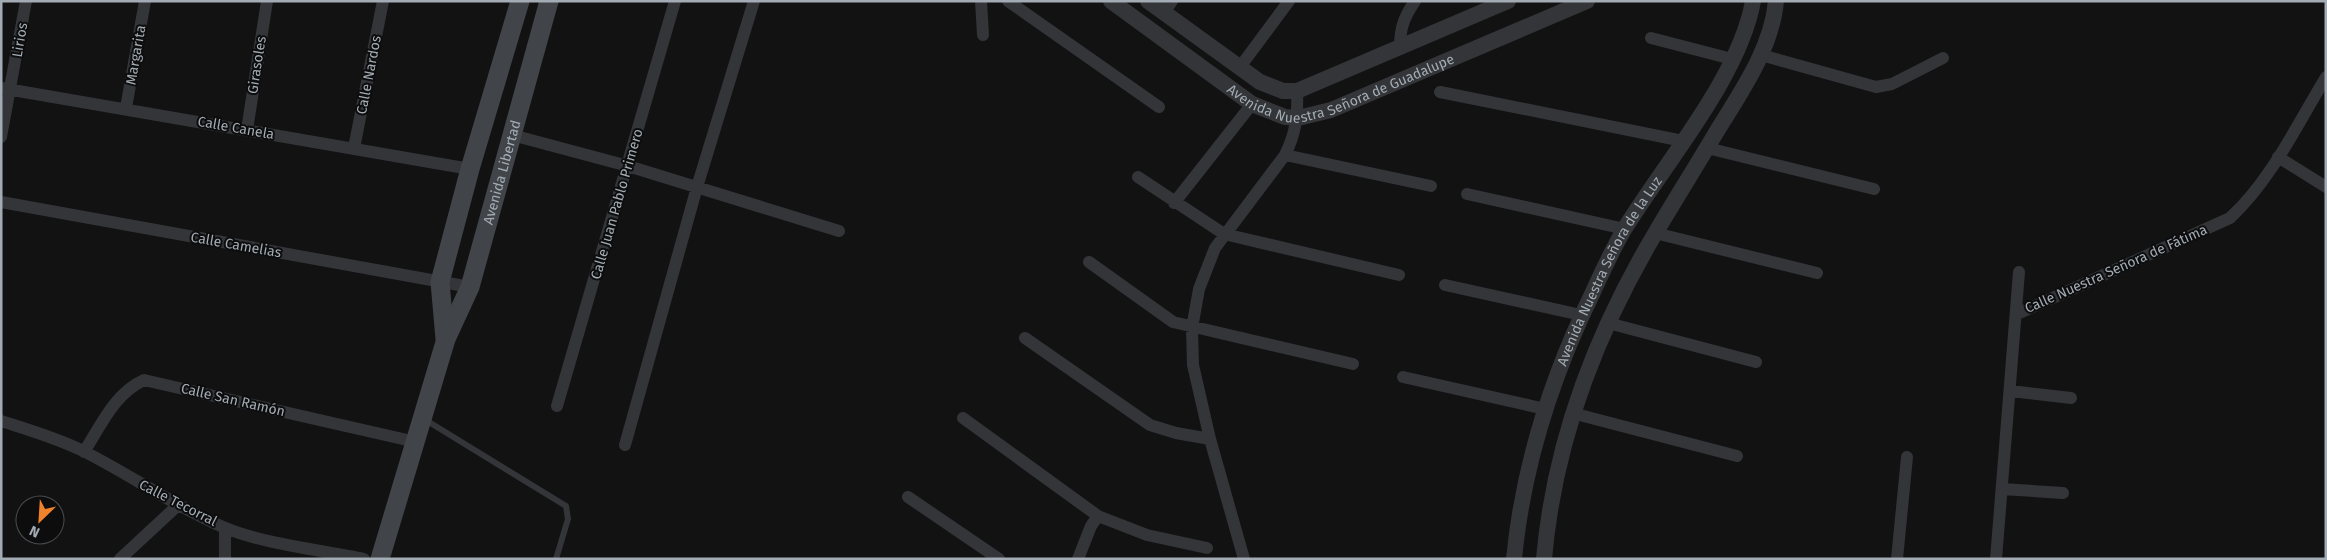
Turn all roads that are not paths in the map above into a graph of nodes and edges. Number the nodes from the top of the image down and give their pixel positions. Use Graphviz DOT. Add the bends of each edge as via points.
graph roads {
  1 [pos="26,1"];
  2 [pos="145,1"];
  3 [pos="267,1"];
  4 [pos="383,1"];
  5 [pos="520,1"];
  6 [pos="549,1"];
  7 [pos="675,1"];
  8 [pos="754,1"];
  9 [pos="981,1"];
  10 [pos="1008,1"];
  11 [pos="1111,1"];
  12 [pos="1148,1"];
  13 [pos="1288,1"];
  14 [pos="1415,1"];
  15 [pos="1508,1"];
  16 [pos="1588,1"];
  17 [pos="1776,1"];
  18 [pos="1750,4"];
  19 [pos="1168,7"];
  20 [pos="983,35"];
  21 [pos="1651,38"];
  22 [pos="1400,47"];
  23 [pos="1761,55"];
  24 [pos="1732,58"];
  25 [pos="1943,58"];
  26 [pos="1240,67"];
  27 [pos="2326,77"];
  28 [pos="6,89"];
  29 [pos="1297,91"];
  30 [pos="1440,92"];
  31 [pos="1252,104"];
  32 [pos="1159,106"];
  33 [pos="126,108"];
  34 [pos="1298,118"];
  35 [pos="246,130"];
  36 [pos="512,135"];
  37 [pos="1,137"];
  38 [pos="1683,141"];
  39 [pos="354,148"];
  40 [pos="1707,148"];
  41 [pos="1286,155"];
  42 [pos="2278,157"];
  43 [pos="628,166"];
  44 [pos="470,169"];
  45 [pos="1138,177"];
  46 [pos="1430,186"];
  47 [pos="697,187"];
  48 [pos="2326,187"];
  49 [pos="1874,189"];
  50 [pos="1467,194"];
  51 [pos="1,202"];
  52 [pos="1174,202"];
  53 [pos="1625,228"];
  54 [pos="839,231"];
  55 [pos="1656,233"];
  56 [pos="1224,234"];
  57 [pos="1088,262"];
  58 [pos="2019,272"];
  59 [pos="1817,273"];
  60 [pos="1399,275"];
  61 [pos="440,282"];
  62 [pos="1445,285"];
  63 [pos="470,287"];
  64 [pos="2017,314"];
  65 [pos="1581,315"];
  66 [pos="1608,323"];
  67 [pos="1192,328"];
  68 [pos="1025,338"];
  69 [pos="446,339"];
  70 [pos="1756,362"];
  71 [pos="1353,364"];
  72 [pos="1403,377"];
  73 [pos="2011,391"];
  74 [pos="2070,398"];
  75 [pos="557,406"];
  76 [pos="1545,409"];
  77 [pos="1572,413"];
  78 [pos="964,418"];
  79 [pos="424,419"];
  80 [pos="1,421"];
  81 [pos="1210,439"];
  82 [pos="416,442"];
  83 [pos="625,445"];
  84 [pos="84,452"];
  85 [pos="1737,456"];
  86 [pos="1907,457"];
  87 [pos="2002,489"];
  88 [pos="2063,492"];
  89 [pos="908,497"];
  90 [pos="177,506"];
  91 [pos="1098,516"];
  92 [pos="225,528"];
  93 [pos="1207,548"];
  94 [pos="120,559"];
  95 [pos="226,559"];
  96 [pos="364,559"];
  97 [pos="380,559"];
  98 [pos="556,559"];
  99 [pos="999,559"];
  100 [pos="1078,559"];
  101 [pos="1244,559"];
  102 [pos="1514,559"];
  103 [pos="1544,559"];
  104 [pos="1897,559"];
  105 [pos="1996,559"];
  1 -- 28 [label="street, Lirios"];
  2 -- 33 [label="street, Margarita"];
  3 -- 35 [label="street, Girasoles"];
  4 -- 39 [label="street, Calle Nardos"];
  5 -- 44 [label="main road, Avenida Libertad"];
  6 -- 36 [label="main road, Avenida Libertad"];
  7 -- 43 [label="street, Calle Juan Pablo Primero"];
  8 -- 47 [label="street"];
  9 -- 20 [label="street"];
  10 -- 32 [label="street"];
  11 -- 31 [label="street, Avenida Nuestra Señora de Guadalupe"];
  12 -- 19 [label="street, Avenida Nuestra Señora de Guadalupe"];
  13 -- 26 [label="street"];
  14 -- 22 [label="street" via="1401,25"];
  15 -- 22 [label="street, Avenida Nuestra Señora de Guadalupe"];
  16 -- 34 [label="street, Avenida Nuestra Señora de Guadalupe" via="1331,110"];
  17 -- 23 [label="street, Avenida Nuestra Señora de la Luz" via="1775,14"];
  18 -- 24 [label="street, Avenida Nuestra Señora de la Luz"];
  19 -- 26 [label="street, Avenida Nuestra Señora de Guadalupe"];
  21 -- 24 [label="street"];
  22 -- 29 [label="street, Avenida Nuestra Señora de Guadalupe"];
  23 -- 25 [label="street" via="1876,87 1892,84"];
  23 -- 40 [label="street, Avenida Nuestra Señora de la Luz"];
  24 -- 38 [label="street, Avenida Nuestra Señora de la Luz"];
  26 -- 29 [label="street, Avenida Nuestra Señora de Guadalupe" via="1271,87"];
  27 -- 42 [label="street, Calle Nuestra Señora de Fátima"];
  28 -- 33 [label="street, Calle Canela"];
  28 -- 37 [label="street, Lirios"];
  29 -- 34 [label="street"];
  30 -- 38 [label="street"];
  31 -- 34 [label="street, Avenida Nuestra Señora de Guadalupe" via="1285,117"];
  31 -- 52 [label="street"];
  33 -- 35 [label="street, Calle Canela"];
  34 -- 41 [label="street"];
  35 -- 39 [label="street, Calle Canela"];
  36 -- 43 [label="street"];
  36 -- 63 [label="main road, Avenida Libertad"];
  38 -- 53 [label="street, Avenida Nuestra Señora de la Luz"];
  39 -- 44 [label="street, Calle Canela"];
  40 -- 49 [label="street"];
  40 -- 55 [label="street, Avenida Nuestra Señora de la Luz"];
  41 -- 46 [label="street"];
  41 -- 56 [label="street"];
  42 -- 48 [label="street"];
  42 -- 64 [label="street, Calle Nuestra Señora de Fátima" via="2230,218"];
  43 -- 47 [label="street"];
  43 -- 75 [label="street, Calle Juan Pablo Primero"];
  44 -- 61 [label="main road, Avenida Libertad"];
  45 -- 52 [label="street"];
  47 -- 54 [label="street"];
  47 -- 83 [label="street"];
  50 -- 53 [label="street"];
  51 -- 61 [label="street, Calle Camelias"];
  52 -- 56 [label="street"];
  53 -- 65 [label="street, Avenida Nuestra Señora de la Luz"];
  55 -- 59 [label="street"];
  55 -- 66 [label="street, Avenida Nuestra Señora de la Luz"];
  56 -- 60 [label="street"];
  56 -- 67 [label="street" via="1204,273"];
  57 -- 67 [label="street" via="1166,318"];
  58 -- 64 [label="street"];
  61 -- 63 [label="street, Calle Camelias"];
  61 -- 69 [label="main road, Avenida Libertad"];
  62 -- 65 [label="street"];
  63 -- 69 [label="main road, Avenida Libertad"];
  64 -- 73 [label="street, Calle Nuestra Señora de Fátima"];
  65 -- 76 [label="street, Avenida Nuestra Señora de la Luz"];
  66 -- 70 [label="street"];
  66 -- 77 [label="street, Avenida Nuestra Señora de la Luz"];
  67 -- 71 [label="street"];
  67 -- 81 [label="street" via="1193,365"];
  68 -- 81 [label="street" via="1150,425"];
  69 -- 79 [label="main road, Avenida Libertad"];
  72 -- 76 [label="street"];
  73 -- 74 [label="street"];
  73 -- 87 [label="street, Calle Nuestra Señora de Fátima"];
  76 -- 102 [label="street, Avenida Nuestra Señora de la Luz" via="1527,473"];
  77 -- 85 [label="street"];
  77 -- 103 [label="street, Avenida Nuestra Señora de la Luz" via="1556,480"];
  78 -- 91 [label="street"];
  79 -- 82 [label="main road, Avenida Libertad"];
  79 -- 98 [label="lane" via="566,506 568,519"];
  80 -- 84 [label="street, Calle Tecorral"];
  81 -- 101 [label="street"];
  82 -- 84 [label="street, Calle San Ramón" via="144,380 131,386 116,400"];
  82 -- 97 [label="main road, Avenida Libertad"];
  84 -- 90 [label="street, Calle Tecorral"];
  86 -- 104 [label="street"];
  87 -- 88 [label="street"];
  87 -- 105 [label="street, Calle Nuestra Señora de Fátima"];
  89 -- 99 [label="street"];
  90 -- 92 [label="street, Calle Tecorral"];
  90 -- 94 [label="street"];
  91 -- 93 [label="street" via="1147,535"];
  91 -- 100 [label="street"];
  92 -- 95 [label="street"];
  92 -- 96 [label="street, Calle Tecorral"];
}
